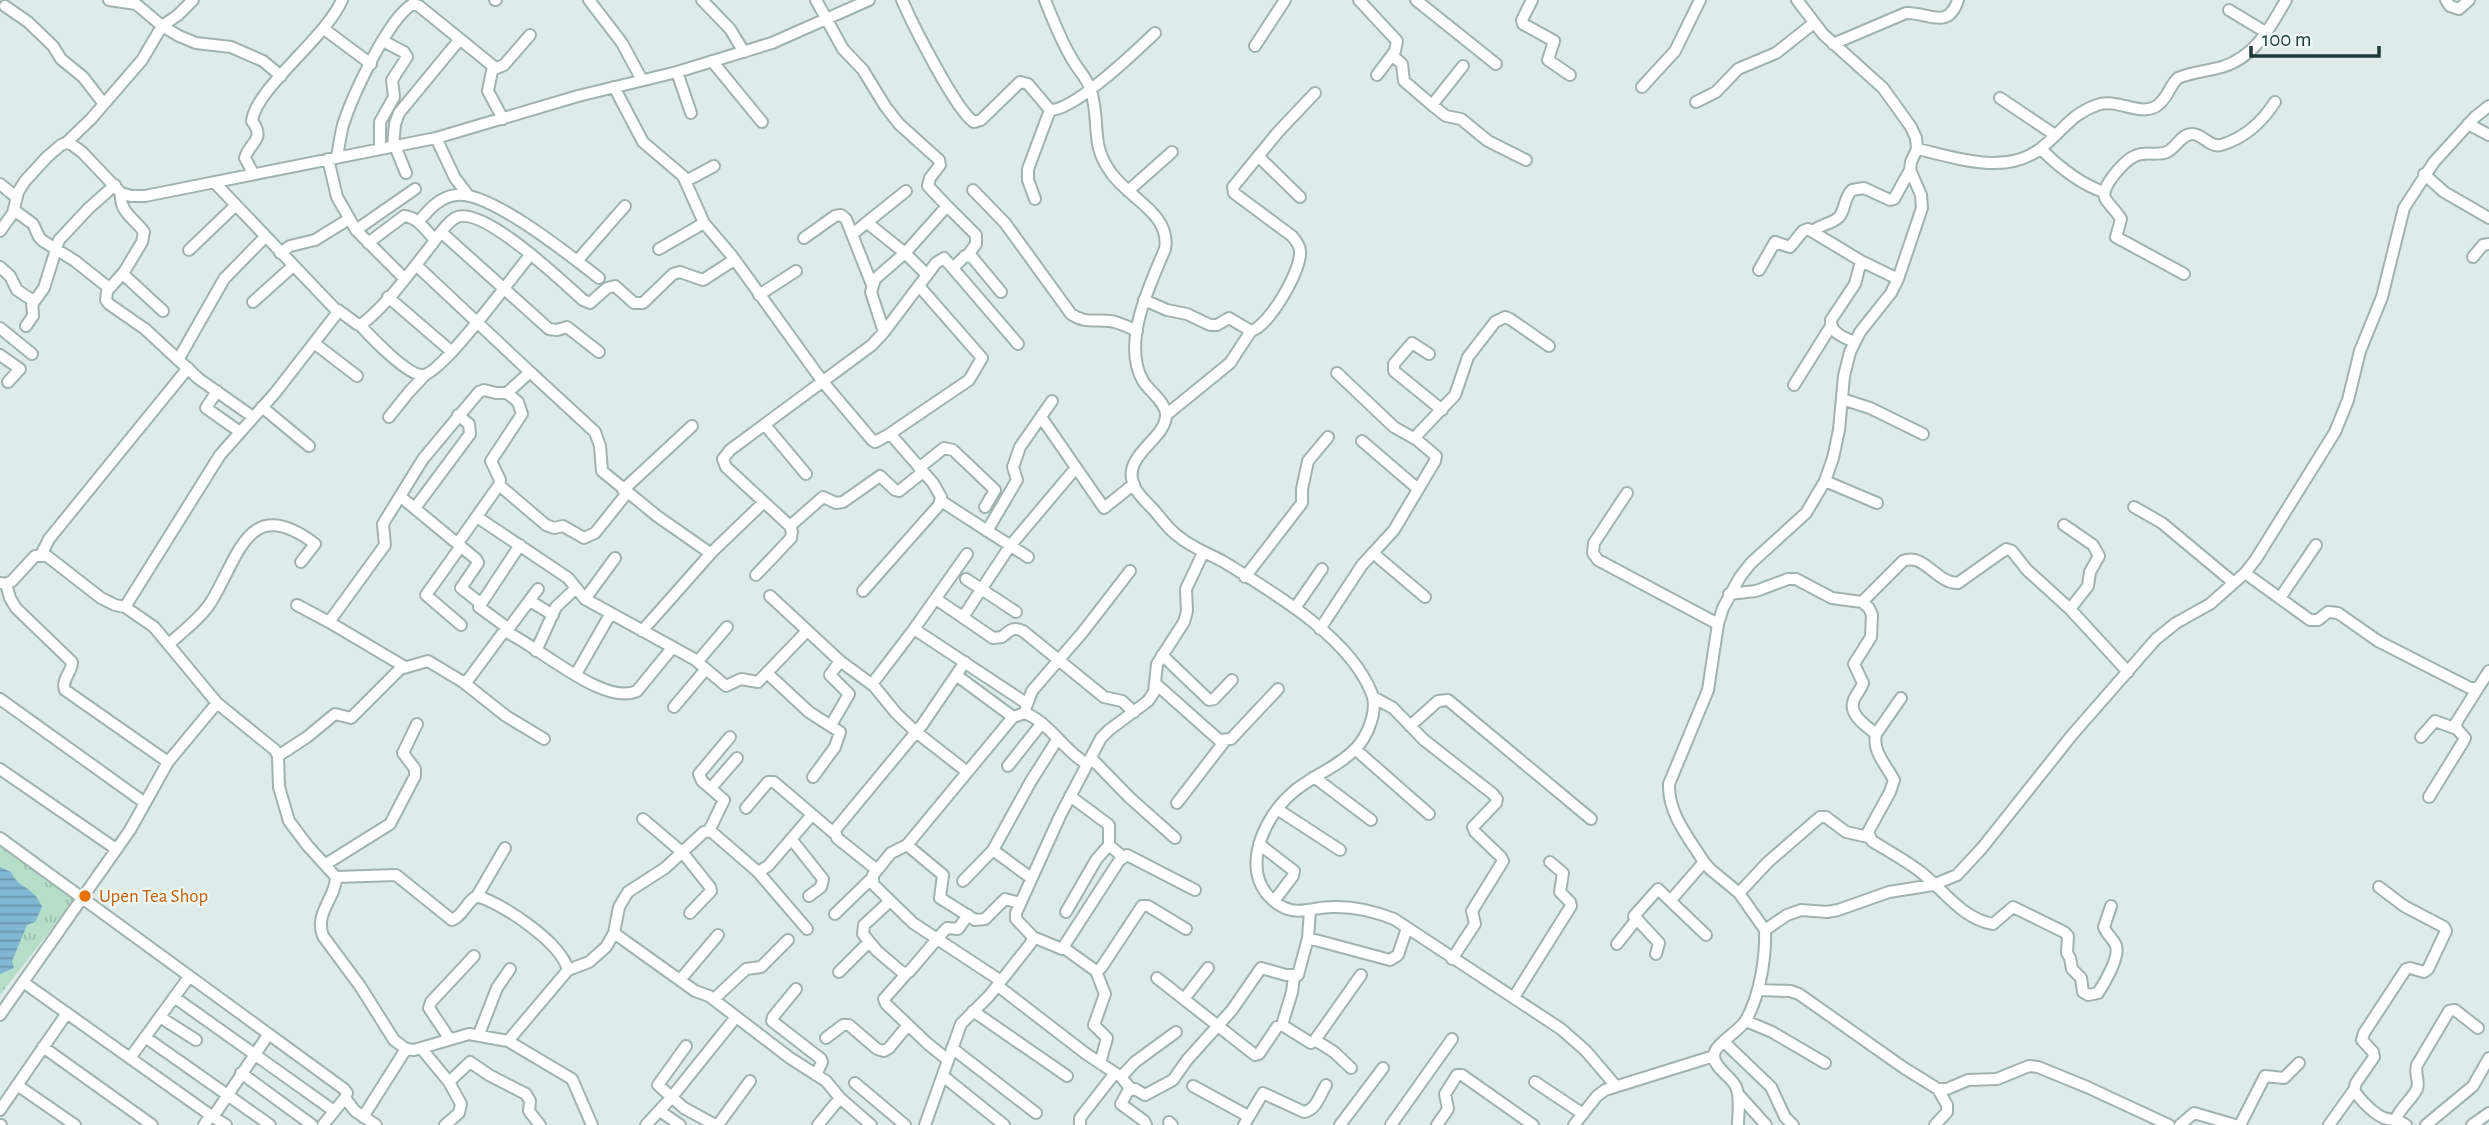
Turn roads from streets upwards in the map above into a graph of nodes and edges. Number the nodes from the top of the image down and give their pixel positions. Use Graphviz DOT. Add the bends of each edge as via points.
graph roads {
  1 [pos="109,0"];
  2 [pos="193,0"];
  3 [pos="342,0"];
  4 [pos="589,0"];
  5 [pos="702,0"];
  6 [pos="816,0"];
  7 [pos="869,0"];
  8 [pos="902,0"];
  9 [pos="1045,0"];
  10 [pos="1285,0"];
  11 [pos="1359,0"];
  12 [pos="1416,0"];
  13 [pos="1532,0"];
  14 [pos="1700,0"];
  15 [pos="1797,0"];
  16 [pos="1958,0"];
  17 [pos="2286,0"];
  18 [pos="2446,0"];
  19 [pos="2469,0"];
  20 [pos="409,2"];
  21 [pos="6,5"];
  22 [pos="2229,9"];
  23 [pos="826,19"];
  24 [pos="1814,23"];
  25 [pos="162,26"];
  26 [pos="324,29"];
  27 [pos="1155,33"];
  28 [pos="2267,33"];
  29 [pos="530,35"];
  30 [pos="460,39"];
  31 [pos="383,41"];
  32 [pos="1833,44"];
  33 [pos="1255,46"];
  34 [pos="744,52"];
  35 [pos="1392,55"];
  36 [pos="712,61"];
  37 [pos="371,64"];
  38 [pos="1496,64"];
  39 [pos="1463,66"];
  40 [pos="494,69"];
  41 [pos="677,72"];
  42 [pos="1377,75"];
  43 [pos="1570,75"];
  44 [pos="281,76"];
  45 [pos="642,80"];
  46 [pos="614,87"];
  47 [pos="1642,87"];
  48 [pos="1091,89"];
  49 [pos="1315,93"];
  50 [pos="2000,98"];
  51 [pos="1696,102"];
  52 [pos="2275,102"];
  53 [pos="104,104"];
  54 [pos="1432,105"];
  55 [pos="2489,106"];
  56 [pos="1050,110"];
  57 [pos="691,113"];
  58 [pos="503,119"];
  59 [pos="762,122"];
  60 [pos="2468,124"];
  61 [pos="2055,135"];
  62 [pos="2489,135"];
  63 [pos="436,138"];
  64 [pos="66,143"];
  65 [pos="394,146"];
  66 [pos="380,148"];
  67 [pos="1917,149"];
  68 [pos="2041,149"];
  69 [pos="1172,152"];
  70 [pos="1258,156"];
  71 [pos="332,158"];
  72 [pos="1526,160"];
  73 [pos="714,166"];
  74 [pos="1910,170"];
  75 [pos="253,173"];
  76 [pos="406,173"];
  77 [pos="2424,174"];
  78 [pos="686,181"];
  79 [pos="214,182"];
  80 [pos="0,184"];
  81 [pos="118,189"];
  82 [pos="415,189"];
  83 [pos="973,190"];
  84 [pos="906,191"];
  85 [pos="1128,191"];
  86 [pos="2104,192"];
  87 [pos="468,195"];
  88 [pos="16,197"];
  89 [pos="1300,197"];
  90 [pos="1035,199"];
  91 [pos="236,205"];
  92 [pos="625,206"];
  93 [pos="947,206"];
  94 [pos="14,210"];
  95 [pos="2489,218"];
  96 [pos="349,219"];
  97 [pos="418,222"];
  98 [pos="704,223"];
  99 [pos="866,223"];
  100 [pos="356,230"];
  101 [pos="0,231"];
  102 [pos="1813,231"];
  103 [pos="854,233"];
  104 [pos="438,236"];
  105 [pos="265,237"];
  106 [pos="804,238"];
  107 [pos="368,243"];
  108 [pos="2489,244"];
  109 [pos="55,249"];
  110 [pos="659,249"];
  111 [pos="189,250"];
  112 [pos="280,253"];
  113 [pos="905,253"];
  114 [pos="531,254"];
  115 [pos="968,256"];
  116 [pos="2473,257"];
  117 [pos="734,260"];
  118 [pos="577,261"];
  119 [pos="1861,261"];
  120 [pos="416,265"];
  121 [pos="293,266"];
  122 [pos="0,267"];
  123 [pos="954,267"];
  124 [pos="1759,270"];
  125 [pos="796,271"];
  126 [pos="124,272"];
  127 [pos="2184,274"];
  128 [pos="928,275"];
  129 [pos="404,278"];
  130 [pos="599,278"];
  131 [pos="1899,279"];
  132 [pos="872,285"];
  133 [pos="919,286"];
  134 [pos="109,288"];
  135 [pos="503,288"];
  136 [pos="1001,292"];
  137 [pos="759,295"];
  138 [pos="388,297"];
  139 [pos="1144,300"];
  140 [pos="253,302"];
  141 [pos="33,303"];
  142 [pos="338,310"];
  143 [pos="163,312"];
  144 [pos="478,322"];
  145 [pos="26,326"];
  146 [pos="360,326"];
  147 [pos="1831,326"];
  148 [pos="0,328"];
  149 [pos="1137,331"];
  150 [pos="1251,331"];
  151 [pos="884,332"];
  152 [pos="1854,342"];
  153 [pos="314,343"];
  154 [pos="1018,345"];
  155 [pos="1549,346"];
  156 [pos="452,352"];
  157 [pos="599,352"];
  158 [pos="32,354"];
  159 [pos="1429,354"];
  160 [pos="0,355"];
  161 [pos="178,360"];
  162 [pos="188,368"];
  163 [pos="530,372"];
  164 [pos="1337,373"];
  165 [pos="356,376"];
  166 [pos="425,376"];
  167 [pos="8,382"];
  168 [pos="823,382"];
  169 [pos="1794,385"];
  170 [pos="218,391"];
  171 [pos="507,393"];
  172 [pos="1842,399"];
  173 [pos="1052,401"];
  174 [pos="262,407"];
  175 [pos="1442,410"];
  176 [pos="458,415"];
  177 [pos="1166,415"];
  178 [pos="253,417"];
  179 [pos="389,417"];
  180 [pos="1041,417"];
  181 [pos="765,425"];
  182 [pos="692,426"];
  183 [pos="240,432"];
  184 [pos="1923,434"];
  185 [pos="888,435"];
  186 [pos="1328,437"];
  187 [pos="1417,440"];
  188 [pos="1362,441"];
  189 [pos="309,446"];
  190 [pos="1075,469"];
  191 [pos="921,470"];
  192 [pos="806,474"];
  193 [pos="1825,481"];
  194 [pos="1134,484"];
  195 [pos="499,485"];
  196 [pos="1418,489"];
  197 [pos="625,492"];
  198 [pos="1627,493"];
  199 [pos="401,497"];
  200 [pos="941,501"];
  201 [pos="764,502"];
  202 [pos="1877,503"];
  203 [pos="985,507"];
  204 [pos="2134,507"];
  205 [pos="415,508"];
  206 [pos="477,517"];
  207 [pos="2064,525"];
  208 [pos="790,526"];
  209 [pos="987,531"];
  210 [pos="459,544"];
  211 [pos="520,545"];
  212 [pos="2316,545"];
  213 [pos="1010,546"];
  214 [pos="1203,553"];
  215 [pos="1373,553"];
  216 [pos="710,554"];
  217 [pos="967,554"];
  218 [pos="41,555"];
  219 [pos="1028,557"];
  220 [pos="615,558"];
  221 [pos="301,562"];
  222 [pos="1322,569"];
  223 [pos="1130,571"];
  224 [pos="2245,573"];
  225 [pos="756,575"];
  226 [pos="1245,577"];
  227 [pos="966,579"];
  228 [pos="2234,583"];
  229 [pos="3,584"];
  230 [pos="538,589"];
  231 [pos="575,589"];
  232 [pos="981,589"];
  233 [pos="863,591"];
  234 [pos="1729,594"];
  235 [pos="771,596"];
  236 [pos="1425,597"];
  237 [pos="2280,598"];
  238 [pos="585,599"];
  239 [pos="936,599"];
  240 [pos="530,601"];
  241 [pos="1863,602"];
  242 [pos="480,603"];
  243 [pos="297,606"];
  244 [pos="125,607"];
  245 [pos="1295,608"];
  246 [pos="2070,609"];
  247 [pos="1016,612"];
  248 [pos="611,613"];
  249 [pos="553,615"];
  250 [pos="963,617"];
  251 [pos="329,622"];
  252 [pos="1718,624"];
  253 [pos="461,625"];
  254 [pos="727,627"];
  255 [pos="914,629"];
  256 [pos="1320,629"];
  257 [pos="508,630"];
  258 [pos="642,631"];
  259 [pos="807,631"];
  260 [pos="169,644"];
  261 [pos="673,647"];
  262 [pos="536,651"];
  263 [pos="1161,655"];
  264 [pos="1059,658"];
  265 [pos="840,661"];
  266 [pos="965,662"];
  267 [pos="702,665"];
  268 [pos="405,667"];
  269 [pos="2489,671"];
  270 [pos="2128,672"];
  271 [pos="767,673"];
  272 [pos="576,674"];
  273 [pos="956,675"];
  274 [pos="1232,680"];
  275 [pos="463,682"];
  276 [pos="872,684"];
  277 [pos="1156,684"];
  278 [pos="2478,688"];
  279 [pos="1278,689"];
  280 [pos="1373,697"];
  281 [pos="1901,698"];
  282 [pos="0,699"];
  283 [pos="217,703"];
  284 [pos="674,707"];
  285 [pos="1026,708"];
  286 [pos="1134,712"];
  287 [pos="1013,717"];
  288 [pos="1042,723"];
  289 [pos="417,724"];
  290 [pos="831,725"];
  291 [pos="1410,726"];
  292 [pos="2457,729"];
  293 [pos="916,732"];
  294 [pos="1876,734"];
  295 [pos="730,737"];
  296 [pos="2421,737"];
  297 [pos="544,739"];
  298 [pos="1057,740"];
  299 [pos="1224,742"];
  300 [pos="1355,749"];
  301 [pos="278,756"];
  302 [pos="737,758"];
  303 [pos="1089,761"];
  304 [pos="168,762"];
  305 [pos="1008,766"];
  306 [pos="0,769"];
  307 [pos="966,771"];
  308 [pos="1314,777"];
  309 [pos="813,778"];
  310 [pos="711,788"];
  311 [pos="1070,796"];
  312 [pos="2429,797"];
  313 [pos="145,803"];
  314 [pos="1177,803"];
  315 [pos="746,808"];
  316 [pos="1278,809"];
  317 [pos="1429,814"];
  318 [pos="811,816"];
  319 [pos="1591,818"];
  320 [pos="643,819"];
  321 [pos="1371,820"];
  322 [pos="709,831"];
  323 [pos="835,834"];
  324 [pos="1868,837"];
  325 [pos="0,838"];
  326 [pos="1175,838"];
  327 [pos="792,840"];
  328 [pos="1259,844"];
  329 [pos="907,845"];
  330 [pos="1109,845"];
  331 [pos="505,848"];
  332 [pos="116,849"];
  333 [pos="993,850"];
  334 [pos="1340,850"];
  335 [pos="683,853"];
  336 [pos="1123,857"];
  337 [pos="1550,862"];
  338 [pos="1704,862"];
  339 [pos="326,864"];
  340 [pos="758,872"];
  341 [pos="874,875"];
  342 [pos="336,877"];
  343 [pos="1031,878"];
  344 [pos="963,881"];
  345 [pos="1933,885"];
  346 [pos="2379,887"];
  347 [pos="1195,890"];
  348 [pos="1739,893"];
  349 [pos="477,896"];
  350 [pos="809,896"];
  351 [pos="82,897"];
  352 [pos="1671,900"];
  353 [pos="890,901"];
  354 [pos="1274,901"];
  355 [pos="1020,903"];
  356 [pos="2111,906"];
  357 [pos="1310,910"];
  358 [pos="1066,912"];
  359 [pos="690,913"];
  360 [pos="835,915"];
  361 [pos="968,915"];
  362 [pos="1636,920"];
  363 [pos="1407,928"];
  364 [pos="807,929"];
  365 [pos="1186,929"];
  366 [pos="1765,929"];
  367 [pos="614,933"];
  368 [pos="719,935"];
  369 [pos="1706,935"];
  370 [pos="1032,937"];
  371 [pos="1308,938"];
  372 [pos="937,939"];
  373 [pos="788,940"];
  374 [pos="869,942"];
  375 [pos="1617,944"];
  376 [pos="1064,948"];
  377 [pos="1656,954"];
  378 [pos="474,956"];
  379 [pos="1452,958"];
  380 [pos="1208,968"];
  381 [pos="510,969"];
  382 [pos="568,970"];
  383 [pos="1096,971"];
  384 [pos="839,972"];
  385 [pos="906,973"];
  386 [pos="1361,975"];
  387 [pos="1294,976"];
  388 [pos="188,977"];
  389 [pos="1157,978"];
  390 [pos="680,981"];
  391 [pos="23,982"];
  392 [pos="1000,983"];
  393 [pos="796,989"];
  394 [pos="1758,990"];
  395 [pos="1514,996"];
  396 [pos="174,997"];
  397 [pos="713,999"];
  398 [pos="1184,999"];
  399 [pos="973,1011"];
  400 [pos="67,1013"];
  401 [pos="0,1015"];
  402 [pos="160,1017"];
  403 [pos="736,1017"];
  404 [pos="1746,1021"];
  405 [pos="1282,1025"];
  406 [pos="908,1026"];
  407 [pos="1219,1027"];
  408 [pos="2478,1028"];
  409 [pos="1176,1032"];
  410 [pos="479,1034"];
  411 [pos="268,1035"];
  412 [pos="145,1037"];
  413 [pos="449,1038"];
  414 [pos="826,1038"];
  415 [pos="1452,1039"];
  416 [pos="196,1040"];
  417 [pos="1315,1040"];
  418 [pos="508,1041"];
  419 [pos="1724,1042"];
  420 [pos="686,1046"];
  421 [pos="43,1047"];
  422 [pos="421,1048"];
  423 [pos="952,1048"];
  424 [pos="407,1049"];
  425 [pos="254,1055"];
  426 [pos="1714,1056"];
  427 [pos="130,1058"];
  428 [pos="2489,1058"];
  429 [pos="948,1060"];
  430 [pos="1100,1063"];
  431 [pos="1825,1063"];
  432 [pos="2299,1063"];
  433 [pos="1351,1068"];
  434 [pos="1383,1068"];
  435 [pos="241,1073"];
  436 [pos="816,1075"];
  437 [pos="1118,1075"];
  438 [pos="943,1076"];
  439 [pos="1067,1076"];
  440 [pos="750,1080"];
  441 [pos="449,1082"];
  442 [pos="1535,1082"];
  443 [pos="855,1083"];
  444 [pos="17,1085"];
  445 [pos="1325,1085"];
  446 [pos="1615,1085"];
  447 [pos="1193,1086"];
  448 [pos="1131,1089"];
  449 [pos="1938,1089"];
  450 [pos="2354,1090"];
  451 [pos="227,1094"];
  452 [pos="1739,1095"];
  453 [pos="345,1098"];
  454 [pos="671,1098"];
  455 [pos="840,1098"];
  456 [pos="0,1110"];
  457 [pos="334,1111"];
  458 [pos="660,1111"];
  459 [pos="1036,1113"];
  460 [pos="2489,1113"];
  461 [pos="1583,1114"];
  462 [pos="213,1117"];
  463 [pos="363,1117"];
  464 [pos="1246,1120"];
  465 [pos="2401,1122"];
  466 [pos="590,1124"];
  467 [pos="929,1124"];
  468 [pos="2229,1124"];
  469 [pos="75,1125"];
  470 [pos="152,1125"];
  471 [pos="204,1125"];
  472 [pos="226,1125"];
  473 [pos="270,1125"];
  474 [pos="312,1125"];
  475 [pos="323,1125"];
  476 [pos="376,1125"];
  477 [pos="445,1125"];
  478 [pos="540,1125"];
  479 [pos="646,1125"];
  480 [pos="680,1125"];
  481 [pos="715,1125"];
  482 [pos="818,1125"];
  483 [pos="871,1125"];
  484 [pos="905,1125"];
  485 [pos="1004,1125"];
  486 [pos="1080,1125"];
  487 [pos="1146,1125"];
  488 [pos="1340,1125"];
  489 [pos="1391,1125"];
  490 [pos="1437,1125"];
  491 [pos="1533,1125"];
  492 [pos="1574,1125"];
  493 [pos="1738,1125"];
  494 [pos="1766,1125"];
  495 [pos="1793,1125"];
  496 [pos="1935,1125"];
  497 [pos="2169,1125"];
  498 [pos="2180,1125"];
  499 [pos="2240,1125"];
  500 [pos="2329,1125"];
  501 [pos="2426,1125"];
  502 [pos="2472,1125"];
  1 -- 25 [label="street" via="136,4"];
  2 -- 25 [label="street"];
  3 -- 26 [label="street"];
  4 -- 45 [label="street" via="622,43"];
  5 -- 34 [label="street" via="730,29"];
  6 -- 23 [label="street"];
  7 -- 23 [label="street"];
  8 -- 56 [label="street" via="971,121 981,120 1020,82 1028,84"];
  9 -- 48 [label="street" via="1071,58"];
  10 -- 33 [label="street"];
  11 -- 35 [label="street" via="1397,41"];
  12 -- 38 [label="street"];
  13 -- 43 [label="street" via="1523,24 1554,41 1548,60"];
  14 -- 47 [label="street" via="1675,51"];
  15 -- 24 [label="street"];
  16 -- 32 [label="street" via="1956,9 1945,17 1906,13"];
  17 -- 28 [label="street"];
  18 -- 19 [label="street" via="2459,9"];
  20 -- 30 [label="street"];
  20 -- 31 [label="street"];
  21 -- 53 [label="street" via="53,46"];
  22 -- 28 [label="street"];
  23 -- 34 [label="street"];
  23 -- 93 [label="street" via="899,124 940,162 928,186"];
  24 -- 32 [label="street"];
  24 -- 51 [label="street" via="1776,54 1738,69 1716,92"];
  25 -- 44 [label="street" via="196,43 232,47 263,61"];
  25 -- 53 [label="street" via="149,50"];
  26 -- 37 [label="street"];
  26 -- 44 [label="street"];
  27 -- 48 [label="street"];
  28 -- 61 [label="street" via="2239,60 2178,78 2152,109 2104,102 2074,115"];
  29 -- 40 [label="street"];
  30 -- 40 [label="street"];
  30 -- 65 [label="street" via="399,113"];
  31 -- 37 [label="street"];
  31 -- 66 [label="street" via="408,57 390,85 394,97 380,122"];
  32 -- 67 [label="street" via="1883,88 1910,127"];
  34 -- 36 [label="street"];
  35 -- 42 [label="street"];
  35 -- 54 [label="street" via="1402,64 1404,80"];
  36 -- 41 [label="street"];
  36 -- 59 [label="street"];
  37 -- 71 [label="street"];
  39 -- 54 [label="street"];
  40 -- 58 [label="street" via="488,91"];
  41 -- 45 [label="street"];
  41 -- 57 [label="street"];
  44 -- 75 [label="street" via="253,116 259,135 245,158"];
  45 -- 46 [label="street"];
  46 -- 58 [label="street"];
  46 -- 78 [label="street" via="643,142"];
  48 -- 56 [label="street"];
  48 -- 85 [label="street" via="1100,157"];
  49 -- 70 [label="street"];
  50 -- 61 [label="street"];
  52 -- 86 [label="street" via="2259,123 2218,146 2194,134 2167,152 2134,156 2111,178"];
  53 -- 64 [label="street"];
  54 -- 72 [label="street"];
  55 -- 60 [label="street"];
  56 -- 90 [label="street" via="1028,169"];
  58 -- 63 [label="street"];
  60 -- 62 [label="street"];
  60 -- 77 [label="street"];
  61 -- 68 [label="street"];
  63 -- 65 [label="street"];
  63 -- 87 [label="street"];
  64 -- 81 [label="street" via="77,147"];
  64 -- 88 [label="street" via="37,166"];
  65 -- 66 [label="street"];
  65 -- 76 [label="street"];
  66 -- 71 [label="street"];
  67 -- 68 [label="street" via="1996,164"];
  67 -- 74 [label="street"];
  68 -- 86 [label="street" via="2085,185"];
  69 -- 85 [label="street"];
  70 -- 89 [label="street"];
  70 -- 150 [label="street" via="1236,181 1234,193 1292,236 1300,251 1286,291"];
  71 -- 75 [label="street"];
  71 -- 96 [label="street" via="337,197"];
  73 -- 78 [label="street"];
  74 -- 102 [label="street" via="1895,199 1864,188 1852,190 1837,219"];
  74 -- 131 [label="street" via="1922,208"];
  75 -- 79 [label="street"];
  77 -- 95 [label="street" via="2444,192"];
  77 -- 224 [label="street" via="2399,221 2382,297 2335,432"];
  78 -- 98 [label="street"];
  79 -- 81 [label="street" via="138,196"];
  79 -- 91 [label="street"];
  80 -- 88 [label="street"];
  81 -- 109 [label="street" via="89,208"];
  81 -- 126 [label="street" via="125,212 144,232"];
  82 -- 100 [label="street"];
  83 -- 149 [label="street" via="1005,223 1071,314"];
  84 -- 99 [label="street"];
  85 -- 139 [label="street" via="1155,216 1167,237"];
  86 -- 127 [label="street" via="2121,219 2116,237"];
  87 -- 97 [label="street" via="440,200"];
  87 -- 118 [label="street" via="532,228"];
  88 -- 94 [label="street"];
  91 -- 105 [label="street"];
  91 -- 111 [label="street"];
  92 -- 118 [label="street"];
  93 -- 113 [label="street"];
  93 -- 115 [label="street" via="976,235"];
  94 -- 101 [label="street"];
  94 -- 109 [label="street"];
  96 -- 100 [label="street"];
  96 -- 112 [label="street" via="315,240"];
  97 -- 104 [label="street"];
  97 -- 107 [label="street" via="404,216"];
  98 -- 110 [label="street"];
  98 -- 117 [label="street"];
  99 -- 103 [label="street"];
  99 -- 113 [label="street"];
  100 -- 107 [label="street"];
  102 -- 119 [label="street"];
  102 -- 124 [label="street" via="1803,231 1790,247 1775,242"];
  103 -- 106 [label="street" via="841,215"];
  103 -- 132 [label="street"];
  104 -- 114 [label="street" via="457,217 465,216 501,232"];
  104 -- 120 [label="street"];
  104 -- 135 [label="street"];
  105 -- 112 [label="street"];
  105 -- 161 [label="street" via="224,279"];
  107 -- 129 [label="street"];
  108 -- 116 [label="street"];
  109 -- 134 [label="street"];
  109 -- 141 [label="street" via="44,288"];
  112 -- 121 [label="street"];
  113 -- 128 [label="street"];
  113 -- 132 [label="street"];
  114 -- 117 [label="street" via="590,303 615,286 634,303 643,303 673,274 703,280"];
  114 -- 135 [label="street"];
  115 -- 123 [label="street"];
  115 -- 136 [label="street"];
  117 -- 137 [label="street"];
  118 -- 130 [label="street"];
  119 -- 131 [label="street"];
  119 -- 147 [label="street" via="1859,275"];
  120 -- 129 [label="street"];
  120 -- 144 [label="street"];
  121 -- 140 [label="street"];
  121 -- 142 [label="street"];
  122 -- 141 [label="street"];
  123 -- 128 [label="street" via="940,259"];
  123 -- 154 [label="street"];
  125 -- 137 [label="street"];
  126 -- 134 [label="street"];
  126 -- 143 [label="street"];
  128 -- 133 [label="street"];
  129 -- 138 [label="street"];
  131 -- 152 [label="street"];
  132 -- 151 [label="street"];
  133 -- 151 [label="street"];
  133 -- 185 [label="street" via="982,358 969,380"];
  134 -- 161 [label="street" via="105,296 109,304"];
  135 -- 144 [label="street"];
  135 -- 157 [label="street" via="549,329 567,327"];
  137 -- 168 [label="street"];
  138 -- 146 [label="street"];
  138 -- 156 [label="street"];
  139 -- 149 [label="street"];
  139 -- 150 [label="street" via="1213,326 1229,317"];
  141 -- 145 [label="street" via="33,316"];
  142 -- 146 [label="street"];
  142 -- 153 [label="street"];
  144 -- 156 [label="street"];
  144 -- 163 [label="street"];
  146 -- 166 [label="street" via="403,365"];
  147 -- 152 [label="street"];
  147 -- 169 [label="street"];
  148 -- 158 [label="street"];
  149 -- 177 [label="street" via="1139,371"];
  150 -- 177 [label="street" via="1230,363"];
  151 -- 168 [label="street"];
  152 -- 172 [label="street" via="1846,363"];
  153 -- 165 [label="street"];
  153 -- 174 [label="street"];
  155 -- 175 [label="street" via="1510,318 1499,318 1468,357 1458,390"];
  156 -- 166 [label="street"];
  159 -- 175 [label="street" via="1412,343 1394,364 1394,371"];
  160 -- 167 [label="street" via="20,369"];
  161 -- 162 [label="street"];
  162 -- 170 [label="street"];
  162 -- 218 [label="street" via="49,539"];
  163 -- 171 [label="street"];
  163 -- 197 [label="street" via="595,432 602,471"];
  164 -- 187 [label="street" via="1394,427"];
  166 -- 179 [label="street"];
  168 -- 181 [label="street"];
  168 -- 185 [label="street" via="872,440"];
  170 -- 178 [label="street"];
  170 -- 183 [label="street" via="206,408"];
  171 -- 176 [label="street" via="479,392"];
  171 -- 195 [label="street" via="523,414 491,461"];
  172 -- 184 [label="street"];
  172 -- 193 [label="street"];
  173 -- 180 [label="street"];
  174 -- 178 [label="street"];
  174 -- 189 [label="street"];
  175 -- 187 [label="street"];
  176 -- 199 [label="street" via="423,459"];
  176 -- 205 [label="street" via="469,424 470,434"];
  177 -- 194 [label="street" via="1163,426 1135,461 1131,471"];
  178 -- 183 [label="street"];
  180 -- 190 [label="street"];
  180 -- 209 [label="street" via="1020,447 1013,467 1017,480"];
  181 -- 192 [label="street"];
  181 -- 201 [label="street" via="723,459"];
  182 -- 197 [label="street"];
  183 -- 244 [label="street" via="220,454"];
  185 -- 191 [label="street"];
  186 -- 226 [label="street" via="1308,461 1302,503"];
  187 -- 196 [label="street" via="1437,456"];
  188 -- 196 [label="street"];
  190 -- 194 [label="street" via="1104,509"];
  190 -- 213 [label="street"];
  191 -- 200 [label="street"];
  191 -- 203 [label="street" via="944,449 953,450 995,489"];
  191 -- 208 [label="street" via="899,491 880,476 843,502 823,497"];
  193 -- 202 [label="street"];
  193 -- 234 [label="street" via="1806,513 1751,563"];
  194 -- 214 [label="street" via="1176,535"];
  195 -- 197 [label="street" via="546,525 563,526 584,538 595,534"];
  195 -- 206 [label="street"];
  196 -- 215 [label="street" via="1394,530"];
  197 -- 216 [label="street"];
  198 -- 252 [label="street" via="1594,543 1593,553 1598,560"];
  199 -- 205 [label="street"];
  199 -- 251 [label="street" via="383,524 385,545"];
  200 -- 209 [label="street"];
  200 -- 233 [label="street"];
  201 -- 208 [label="street"];
  201 -- 216 [label="street"];
  204 -- 228 [label="street" via="2162,523"];
  205 -- 210 [label="street"];
  206 -- 210 [label="street"];
  206 -- 211 [label="street"];
  207 -- 246 [label="street" via="2093,545 2099,555 2088,586"];
  208 -- 225 [label="street" via="791,538"];
  209 -- 213 [label="street"];
  210 -- 242 [label="street" via="478,563 461,588"];
  210 -- 253 [label="street" via="426,595"];
  211 -- 231 [label="street" via="568,578"];
  211 -- 242 [label="street"];
  212 -- 237 [label="street"];
  213 -- 219 [label="street"];
  213 -- 232 [label="street"];
  214 -- 226 [label="street"];
  214 -- 263 [label="street" via="1186,589 1184,622"];
  215 -- 236 [label="street"];
  215 -- 256 [label="street"];
  216 -- 258 [label="street"];
  217 -- 239 [label="street"];
  218 -- 229 [label="street"];
  218 -- 244 [label="street" via="101,598"];
  220 -- 238 [label="street"];
  221 -- 260 [label="street" via="315,544 290,527 267,527 247,537 210,604"];
  222 -- 245 [label="street"];
  223 -- 264 [label="street"];
  224 -- 228 [label="street"];
  224 -- 237 [label="street"];
  226 -- 245 [label="street"];
  227 -- 232 [label="street"];
  228 -- 270 [label="street" via="2156,639"];
  229 -- 304 [label="street" via="16,608 72,662 65,690"];
  230 -- 240 [label="street"];
  231 -- 238 [label="street"];
  231 -- 249 [label="street"];
  232 -- 247 [label="street"];
  232 -- 250 [label="street"];
  234 -- 241 [label="street" via="1796,579 1832,598"];
  234 -- 252 [label="street"];
  235 -- 259 [label="street"];
  237 -- 278 [label="street" via="2314,621 2328,612 2338,613 2416,662"];
  238 -- 248 [label="street"];
  239 -- 250 [label="street"];
  239 -- 255 [label="street"];
  240 -- 249 [label="street"];
  240 -- 257 [label="street"];
  241 -- 246 [label="street" via="1910,558 1945,581 1958,583 2006,549"];
  241 -- 294 [label="street" via="1872,615 1871,637 1854,664 1863,683 1853,711"];
  242 -- 257 [label="street" via="481,610"];
  243 -- 251 [label="street"];
  244 -- 260 [label="street"];
  245 -- 256 [label="street"];
  246 -- 270 [label="street"];
  248 -- 258 [label="street"];
  248 -- 272 [label="street"];
  249 -- 262 [label="street"];
  250 -- 264 [label="street" via="998,639 1017,628"];
  251 -- 268 [label="street"];
  252 -- 338 [label="street" via="1708,690 1669,784 1672,810"];
  254 -- 267 [label="street"];
  255 -- 266 [label="street"];
  255 -- 276 [label="street"];
  256 -- 280 [label="street" via="1363,676"];
  257 -- 262 [label="street"];
  257 -- 275 [label="street"];
  258 -- 261 [label="street"];
  259 -- 265 [label="street"];
  259 -- 271 [label="street"];
  260 -- 283 [label="street"];
  261 -- 267 [label="street"];
  261 -- 272 [label="street" via="632,694 612,692"];
  262 -- 272 [label="street"];
  263 -- 274 [label="street" via="1209,700"];
  263 -- 277 [label="street"];
  264 -- 285 [label="street" via="1031,691"];
  264 -- 286 [label="street" via="1104,697 1122,701"];
  265 -- 276 [label="street"];
  265 -- 290 [label="street" via="830,675 849,694"];
  266 -- 273 [label="street"];
  266 -- 285 [label="street"];
  267 -- 271 [label="street" via="729,686 741,679 756,683"];
  267 -- 284 [label="street"];
  268 -- 275 [label="street" via="428,662"];
  268 -- 301 [label="street" via="351,718 335,714"];
  269 -- 278 [label="street"];
  270 -- 345 [label="street" via="1967,866"];
  271 -- 290 [label="street" via="809,712"];
  273 -- 287 [label="street"];
  273 -- 293 [label="street"];
  275 -- 297 [label="street"];
  276 -- 293 [label="street"];
  277 -- 286 [label="street" via="1148,701"];
  277 -- 299 [label="street"];
  278 -- 292 [label="street" via="2456,723"];
  279 -- 299 [label="street"];
  280 -- 291 [label="street" via="1393,708"];
  280 -- 300 [label="street" via="1371,722"];
  281 -- 294 [label="street"];
  282 -- 313 [label="street"];
  283 -- 301 [label="street"];
  283 -- 304 [label="street"];
  285 -- 287 [label="street"];
  285 -- 288 [label="street"];
  286 -- 303 [label="street" via="1109,730"];
  287 -- 307 [label="street"];
  288 -- 298 [label="street"];
  288 -- 305 [label="street"];
  289 -- 339 [label="street" via="403,753 415,776 396,816 384,830"];
  290 -- 309 [label="street" via="840,732"];
  291 -- 319 [label="street" via="1438,701 1448,700"];
  291 -- 379 [label="street" via="1497,799 1474,827 1503,862 1472,911 1475,924"];
  292 -- 296 [label="street" via="2435,721"];
  292 -- 312 [label="street" via="2463,742"];
  293 -- 307 [label="street"];
  293 -- 323 [label="street" via="836,827"];
  294 -- 324 [label="street" via="1875,748 1894,780"];
  295 -- 310 [label="street" via="699,774"];
  298 -- 303 [label="street"];
  298 -- 333 [label="street"];
  299 -- 314 [label="street"];
  300 -- 308 [label="street"];
  300 -- 317 [label="street"];
  301 -- 339 [label="street" via="279,787 289,821"];
  302 -- 310 [label="street"];
  303 -- 311 [label="street"];
  303 -- 326 [label="street"];
  304 -- 313 [label="street"];
  306 -- 332 [label="street"];
  307 -- 329 [label="street"];
  308 -- 316 [label="street"];
  308 -- 321 [label="street"];
  310 -- 322 [label="street" via="724,800"];
  311 -- 330 [label="street" via="1109,825"];
  311 -- 343 [label="street"];
  313 -- 332 [label="street"];
  315 -- 318 [label="street" via="771,781"];
  316 -- 328 [label="street"];
  316 -- 334 [label="street"];
  318 -- 323 [label="street"];
  318 -- 327 [label="street"];
  320 -- 335 [label="street"];
  322 -- 335 [label="street"];
  322 -- 340 [label="street"];
  323 -- 341 [label="street"];
  324 -- 345 [label="street"];
  324 -- 348 [label="street" via="1846,832 1821,817"];
  325 -- 351 [label="street"];
  327 -- 340 [label="street"];
  327 -- 350 [label="street" via="823,879 821,887"];
  328 -- 354 [label="street" via="1255,867"];
  328 -- 354 [label="street" via="1294,871"];
  329 -- 341 [label="street" via="891,853"];
  329 -- 361 [label="street" via="943,876 939,894 943,901"];
  330 -- 336 [label="street"];
  330 -- 358 [label="street"];
  331 -- 349 [label="street"];
  332 -- 351 [label="street"];
  333 -- 343 [label="street"];
  333 -- 344 [label="street"];
  335 -- 359 [label="street" via="711,889"];
  335 -- 367 [label="street" via="628,892 618,907"];
  336 -- 347 [label="street" via="1132,856"];
  336 -- 376 [label="street"];
  337 -- 395 [label="street" via="1563,873 1560,892 1571,906"];
  338 -- 348 [label="street"];
  338 -- 352 [label="street"];
  339 -- 342 [label="street"];
  340 -- 364 [label="street"];
  341 -- 353 [label="street" via="873,884"];
  341 -- 360 [label="street"];
  342 -- 349 [label="street" via="396,875 452,920"];
  342 -- 424 [label="street" via="319,927 394,1040"];
  343 -- 355 [label="street"];
  345 -- 356 [label="street" via="1986,923 1993,924 2013,907 2064,932 2071,969 2088,995 2098,993 2116,955 2116,944 2104,927"];
  345 -- 366 [label="street" via="1889,892 1838,910 1801,910"];
  346 -- 450 [label="street" via="2446,931 2428,969 2406,969 2364,1033 2362,1040 2374,1057"];
  348 -- 366 [label="street"];
  349 -- 382 [label="street" via="529,923"];
  351 -- 388 [label="street"];
  351 -- 391 [label="street"];
  352 -- 362 [label="street" via="1658,889 1636,911"];
  352 -- 369 [label="street"];
  353 -- 372 [label="street"];
  353 -- 374 [label="street" via="862,930"];
  354 -- 357 [label="street" via="1291,911"];
  355 -- 361 [label="street" via="1005,899 981,921"];
  355 -- 370 [label="street" via="1016,919"];
  357 -- 363 [label="street" via="1364,910"];
  357 -- 371 [label="street"];
  361 -- 372 [label="street" via="958,929 947,928"];
  362 -- 375 [label="street"];
  362 -- 377 [label="street" via="1659,943"];
  363 -- 371 [label="street" via="1398,955 1391,960"];
  363 -- 379 [label="street"];
  365 -- 383 [label="street" via="1142,906"];
  366 -- 394 [label="street"];
  367 -- 382 [label="street" via="597,956"];
  367 -- 390 [label="street"];
  368 -- 390 [label="street"];
  370 -- 376 [label="street" via="1059,950"];
  370 -- 392 [label="street"];
  371 -- 387 [label="street" via="1301,970"];
  372 -- 385 [label="street"];
  372 -- 392 [label="street"];
  373 -- 397 [label="street" via="761,967 746,968"];
  374 -- 384 [label="street"];
  374 -- 385 [label="street"];
  376 -- 383 [label="street"];
  378 -- 413 [label="street" via="429,1008"];
  379 -- 395 [label="street"];
  380 -- 398 [label="street"];
  381 -- 410 [label="street" via="497,988"];
  382 -- 418 [label="street"];
  383 -- 430 [label="street" via="1105,994 1094,1025 1107,1038"];
  385 -- 406 [label="street" via="884,999"];
  386 -- 417 [label="street"];
  387 -- 405 [label="street"];
  387 -- 407 [label="street" via="1261,968"];
  388 -- 396 [label="street"];
  388 -- 411 [label="street"];
  389 -- 398 [label="street"];
  390 -- 397 [label="street"];
  391 -- 400 [label="street"];
  391 -- 401 [label="street"];
  392 -- 399 [label="street"];
  392 -- 430 [label="street"];
  393 -- 436 [label="street" via="772,1021 821,1059"];
  394 -- 404 [label="street"];
  394 -- 449 [label="street" via="1799,994"];
  395 -- 446 [label="street" via="1561,1028"];
  396 -- 402 [label="street"];
  396 -- 425 [label="street"];
  397 -- 403 [label="street"];
  398 -- 407 [label="street"];
  399 -- 423 [label="street" via="961,1024"];
  399 -- 439 [label="street"];
  400 -- 421 [label="street"];
  400 -- 427 [label="street"];
  402 -- 412 [label="street"];
  402 -- 416 [label="street"];
  403 -- 436 [label="street"];
  403 -- 454 [label="street"];
  404 -- 419 [label="street"];
  404 -- 431 [label="street"];
  405 -- 407 [label="street" via="1259,1055"];
  405 -- 417 [label="street" via="1306,1042"];
  406 -- 414 [label="street" via="884,1051 849,1025"];
  406 -- 429 [label="street"];
  407 -- 448 [label="street" via="1169,1083 1145,1095"];
  408 -- 465 [label="street" via="2455,1010 2449,1011 2417,1065 2418,1086"];
  409 -- 437 [label="street"];
  410 -- 413 [label="street"];
  410 -- 418 [label="street"];
  411 -- 425 [label="street"];
  411 -- 453 [label="street" via="344,1089"];
  412 -- 427 [label="street"];
  412 -- 451 [label="street"];
  413 -- 422 [label="street"];
  415 -- 489 [label="street"];
  417 -- 433 [label="street"];
  418 -- 466 [label="street" via="572,1079"];
  419 -- 426 [label="street"];
  419 -- 495 [label="street" via="1771,1087"];
  420 -- 454 [label="street" via="658,1086"];
  421 -- 444 [label="street"];
  421 -- 470 [label="street"];
  422 -- 424 [label="street"];
  422 -- 441 [label="street"];
  423 -- 429 [label="street"];
  423 -- 459 [label="street"];
  424 -- 463 [label="street"];
  425 -- 435 [label="street"];
  425 -- 457 [label="street"];
  426 -- 446 [label="street"];
  426 -- 452 [label="street"];
  427 -- 462 [label="street"];
  428 -- 501 [label="street" via="2473,1086"];
  429 -- 438 [label="street"];
  430 -- 437 [label="street"];
  432 -- 499 [label="street" via="2284,1078 2264,1076"];
  434 -- 488 [label="street"];
  435 -- 451 [label="street"];
  435 -- 474 [label="street"];
  436 -- 455 [label="street"];
  437 -- 448 [label="street"];
  437 -- 486 [label="street" via="1080,1118"];
  438 -- 467 [label="street"];
  438 -- 485 [label="street"];
  440 -- 481 [label="street"];
  441 -- 477 [label="street" via="461,1109"];
  441 -- 478 [label="street" via="465,1065 474,1063 526,1094 529,1111"];
  442 -- 461 [label="street"];
  443 -- 484 [label="street"];
  444 -- 456 [label="street"];
  444 -- 469 [label="street"];
  445 -- 464 [label="street" via="1314,1107 1304,1112 1263,1093"];
  446 -- 461 [label="street" via="1597,1096"];
  447 -- 464 [label="street"];
  448 -- 487 [label="street" via="1121,1104"];
  449 -- 496 [label="street" via="1947,1112"];
  449 -- 497 [label="street" via="2038,1067"];
  450 -- 465 [label="street" via="2378,1114"];
  450 -- 500 [label="street"];
  451 -- 462 [label="street"];
  451 -- 473 [label="street"];
  452 -- 493 [label="street"];
  452 -- 494 [label="street"];
  453 -- 457 [label="street"];
  453 -- 463 [label="street"];
  454 -- 458 [label="street"];
  454 -- 481 [label="street"];
  455 -- 482 [label="street"];
  455 -- 483 [label="street"];
  457 -- 475 [label="street"];
  458 -- 479 [label="street"];
  458 -- 480 [label="street"];
  460 -- 502 [label="street"];
  461 -- 492 [label="street"];
  462 -- 471 [label="street"];
  462 -- 472 [label="street"];
  463 -- 476 [label="street"];
  468 -- 498 [label="street" via="2194,1113"];
  490 -- 491 [label="street" via="1448,1109 1445,1094 1457,1075 1462,1075"];
}
